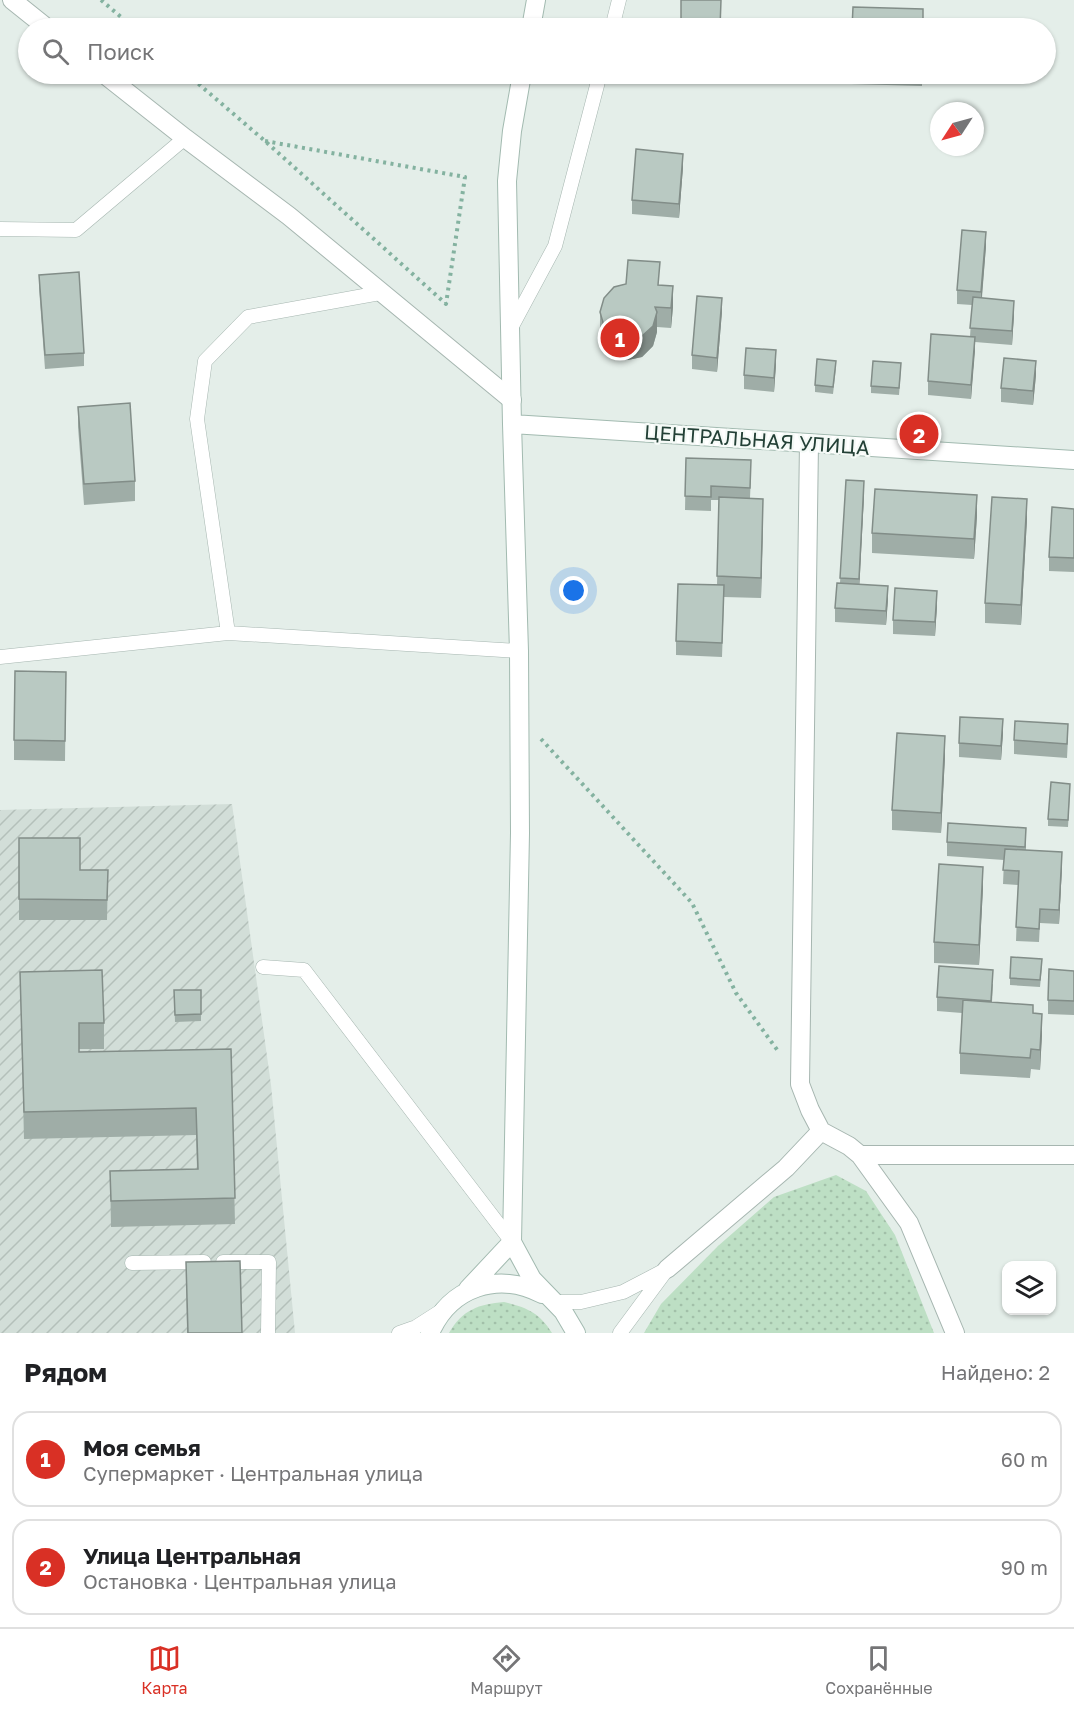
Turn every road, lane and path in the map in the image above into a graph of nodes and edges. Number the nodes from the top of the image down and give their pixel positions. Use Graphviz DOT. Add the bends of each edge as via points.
graph roads {
  1 [pos="12,0"];
  2 [pos="101,0"];
  3 [pos="536,0"];
  4 [pos="619,0"];
  5 [pos="34,18"];
  6 [pos="122,18"];
  7 [pos="533,18"];
  8 [pos="614,18"];
  9 [pos="117,84"];
  10 [pos="199,84"];
  11 [pos="520,84"];
  12 [pos="597,84"];
  13 [pos="185,138"];
  14 [pos="265,141"];
  15 [pos="0,229"];
  16 [pos="380,293"];
  17 [pos="511,328"];
  18 [pos="512,400"];
  19 [pos="512,424"];
  20 [pos="809,443"];
  21 [pos="1074,460"];
  22 [pos="228,633"];
  23 [pos="519,651"];
  24 [pos="0,657"];
  25 [pos="518,714"];
  26 [pos="263,967"];
  27 [pos="800,1084"];
  28 [pos="821,1131"];
  29 [pos="860,1155"];
  30 [pos="1074,1155"];
  31 [pos="512,1242"];
  32 [pos="132,1263"];
  33 [pos="667,1269"];
  34 [pos="464,1293"];
  35 [pos="554,1302"];
  36 [pos="446,1308"];
  37 [pos="268,1333"];
  38 [pos="399,1333"];
  39 [pos="430,1333"];
  40 [pos="576,1333"];
  41 [pos="620,1333"];
  42 [pos="956,1333"];
  1 -- 5 [label="street"];
  2 -- 6 [label="path"];
  3 -- 7 [label="street"];
  4 -- 8 [label="lane"];
  9 -- 13 [label="street"];
  10 -- 14 [label="path"];
  11 -- 17 [label="street" via="507,181"];
  12 -- 17 [label="lane" via="555,246"];
  13 -- 15 [label="lane" via="76,230"];
  13 -- 16 [label="street" via="289,216"];
  14 -- 14 [label="path" via="465,177 446,304 273,148"];
  16 -- 18 [label="street"];
  16 -- 22 [label="lane" via="248,317 205,361 197,419"];
  17 -- 18 [label="street"];
  18 -- 19 [label="street"];
  19 -- 20 [label="street, ЦЕНТРАЛЬНАЯ УЛИЦА"];
  19 -- 23 [label="street"];
  20 -- 21 [label="street, ЦЕНТРАЛЬНАЯ УЛИЦА"];
  20 -- 27 [label="street"];
  22 -- 23 [label="lane"];
  22 -- 24 [label="lane"];
  23 -- 25 [label="street"];
  25 -- 27 [label="path" via="692,903 736,993"];
  25 -- 31 [label="street" via="520,833"];
  26 -- 31 [label="lane" via="304,970"];
  27 -- 28 [label="street"];
  28 -- 29 [label="street"];
  28 -- 33 [label="street" via="786,1168"];
  29 -- 30 [label="street"];
  29 -- 42 [label="street" via="909,1222"];
  31 -- 34 [label="street"];
  31 -- 35 [label="street" via="532,1279"];
  32 -- 37 [label="lane" via="269,1262"];
  33 -- 35 [label="lane" via="623,1292 581,1302"];
  33 -- 41 [label="lane"];
  34 -- 35 [label="street" via="486,1285 510,1283"];
  34 -- 36 [label="street"];
  35 -- 40 [label="street"];
  36 -- 38 [label="lane"];
  36 -- 39 [label="street"];
}
